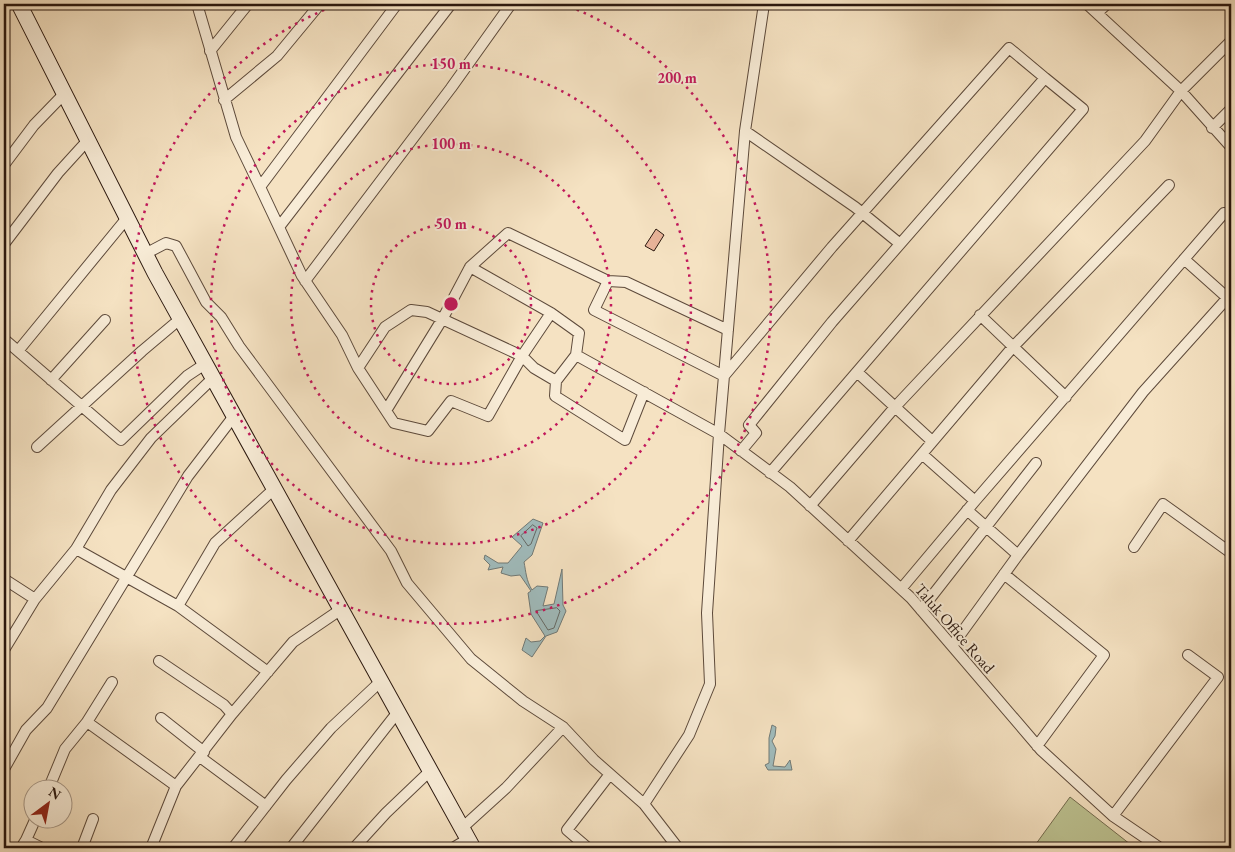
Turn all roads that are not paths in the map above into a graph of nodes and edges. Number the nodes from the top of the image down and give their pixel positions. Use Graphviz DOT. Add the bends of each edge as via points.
graph roads {
  1 [pos="19,4"];
  2 [pos="197,4"];
  3 [pos="248,4"];
  4 [pos="320,4"];
  5 [pos="397,4"];
  6 [pos="451,4"];
  7 [pos="511,4"];
  8 [pos="764,4"];
  9 [pos="1087,4"];
  10 [pos="1107,4"];
  11 [pos="1098,12"];
  12 [pos="1231,41"];
  13 [pos="210,51"];
  14 [pos="1045,78"];
  15 [pos="1181,91"];
  16 [pos="64,93"];
  17 [pos="224,100"];
  18 [pos="1231,109"];
  19 [pos="1212,128"];
  20 [pos="745,131"];
  21 [pos="88,140"];
  22 [pos="1231,147"];
  23 [pos="4,165"];
  24 [pos="1169,185"];
  25 [pos="260,187"];
  26 [pos="862,212"];
  27 [pos="1224,213"];
  28 [pos="127,218"];
  29 [pos="279,227"];
  30 [pos="899,243"];
  31 [pos="4,244"];
  32 [pos="145,254"];
  33 [pos="1184,259"];
  34 [pos="470,267"];
  35 [pos="305,281"];
  36 [pos="608,281"];
  37 [pos="1230,298"];
  38 [pos="551,313"];
  39 [pos="980,315"];
  40 [pos="443,318"];
  41 [pos="180,319"];
  42 [pos="105,320"];
  43 [pos="728,330"];
  44 [pos="4,340"];
  45 [pos="1012,348"];
  46 [pos="18,351"];
  47 [pos="576,355"];
  48 [pos="522,356"];
  49 [pos="205,364"];
  50 [pos="358,368"];
  51 [pos="857,372"];
  52 [pos="724,376"];
  53 [pos="212,378"];
  54 [pos="51,380"];
  55 [pos="556,381"];
  56 [pos="644,392"];
  57 [pos="1066,397"];
  58 [pos="81,406"];
  59 [pos="895,407"];
  60 [pos="388,409"];
  61 [pos="234,416"];
  62 [pos="719,434"];
  63 [pos="932,442"];
  64 [pos="37,447"];
  65 [pos="741,451"];
  66 [pos="922,454"];
  67 [pos="1036,463"];
  68 [pos="770,473"];
  69 [pos="274,489"];
  70 [pos="975,501"];
  71 [pos="810,506"];
  72 [pos="967,510"];
  73 [pos="986,527"];
  74 [pos="848,541"];
  75 [pos="1134,547"];
  76 [pos="76,549"];
  77 [pos="1231,553"];
  78 [pos="1018,555"];
  79 [pos="1004,574"];
  80 [pos="4,579"];
  81 [pos="126,579"];
  82 [pos="901,589"];
  83 [pos="35,599"];
  84 [pos="178,606"];
  85 [pos="340,610"];
  86 [pos="921,610"];
  87 [pos="952,646"];
  88 [pos="4,650"];
  89 [pos="1188,655"];
  90 [pos="159,661"];
  91 [pos="268,672"];
  92 [pos="112,682"];
  93 [pos="380,682"];
  94 [pos="397,713"];
  95 [pos="232,714"];
  96 [pos="161,718"];
  97 [pos="87,722"];
  98 [pos="563,728"];
  99 [pos="1037,746"];
  100 [pos="202,754"];
  101 [pos="4,769"];
  102 [pos="430,771"];
  103 [pos="610,774"];
  104 [pos="52,780"];
  105 [pos="176,786"];
  106 [pos="644,804"];
  107 [pos="266,806"];
  108 [pos="1113,816"];
  109 [pos="92,820"];
  110 [pos="30,830"];
  111 [pos="467,838"];
  112 [pos="24,844"];
  113 [pos="674,847"];
  114 [pos="42,848"];
  115 [pos="82,848"];
  116 [pos="151,848"];
  117 [pos="233,848"];
  118 [pos="290,848"];
  119 [pos="354,848"];
  120 [pos="453,848"];
  121 [pos="588,848"];
  122 [pos="1160,848"];
  1 -- 16 [label="main road"];
  2 -- 13 [label="street"];
  3 -- 13 [label="street"];
  4 -- 17 [label="street" via="277,56"];
  5 -- 25 [label="street"];
  6 -- 29 [label="street"];
  7 -- 35 [label="street"];
  8 -- 20 [label="street"];
  9 -- 11 [label="street"];
  10 -- 11 [label="street"];
  11 -- 15 [label="street"];
  12 -- 15 [label="street"];
  13 -- 17 [label="street"];
  14 -- 26 [label="street" via="1009,48"];
  14 -- 30 [label="street"];
  14 -- 51 [label="street" via="1083,110"];
  15 -- 19 [label="street"];
  15 -- 39 [label="street" via="1146,141"];
  16 -- 21 [label="main road"];
  16 -- 23 [label="street" via="34,125"];
  17 -- 25 [label="street" via="236,137"];
  18 -- 19 [label="street"];
  19 -- 22 [label="street"];
  20 -- 26 [label="street"];
  20 -- 43 [label="street"];
  21 -- 28 [label="main road"];
  21 -- 31 [label="street" via="58,173"];
  24 -- 45 [label="street"];
  25 -- 29 [label="street"];
  26 -- 30 [label="street"];
  26 -- 52 [label="street"];
  27 -- 33 [label="street"];
  28 -- 32 [label="main road"];
  28 -- 46 [label="street"];
  29 -- 35 [label="street"];
  30 -- 65 [label="street" via="749,425 756,433"];
  32 -- 41 [label="main road"];
  32 -- 98 [label="street" via="166,243 176,246 206,302 221,317 238,346 391,551 407,583 471,659"];
  33 -- 37 [label="street"];
  33 -- 57 [label="street"];
  34 -- 36 [label="street" via="508,233"];
  34 -- 38 [label="street"];
  34 -- 40 [label="street"];
  35 -- 50 [label="street" via="342,335"];
  36 -- 43 [label="street" via="626,282"];
  36 -- 52 [label="street" via="594,310"];
  37 -- 78 [label="street" via="1143,392"];
  38 -- 47 [label="street" via="579,332"];
  38 -- 48 [label="street"];
  39 -- 45 [label="street"];
  39 -- 59 [label="street"];
  40 -- 48 [label="street"];
  40 -- 50 [label="street" via="411,310 385,327"];
  40 -- 60 [label="street"];
  41 -- 49 [label="main road"];
  41 -- 58 [label="street"];
  42 -- 54 [label="street"];
  43 -- 52 [label="street"];
  44 -- 46 [label="street"];
  45 -- 57 [label="street"];
  45 -- 63 [label="street"];
  46 -- 54 [label="street"];
  47 -- 55 [label="street"];
  47 -- 56 [label="street, Taluk Office Road"];
  48 -- 55 [label="street" via="534,368"];
  48 -- 60 [label="street" via="488,416 451,401 428,431 394,423"];
  49 -- 53 [label="main road"];
  49 -- 58 [label="street" via="187,376 121,440"];
  50 -- 60 [label="street"];
  51 -- 59 [label="street"];
  51 -- 68 [label="street"];
  52 -- 62 [label="street"];
  53 -- 61 [label="main road"];
  53 -- 76 [label="street" via="151,438 111,490"];
  54 -- 58 [label="street"];
  55 -- 56 [label="street" via="555,396 625,440"];
  56 -- 62 [label="street, Taluk Office Road"];
  57 -- 70 [label="street"];
  58 -- 64 [label="street"];
  59 -- 63 [label="street"];
  59 -- 71 [label="street"];
  61 -- 69 [label="main road"];
  61 -- 81 [label="street" via="188,476"];
  62 -- 65 [label="street, Taluk Office Road"];
  62 -- 106 [label="street" via="707,613 710,684 689,735"];
  63 -- 66 [label="street"];
  65 -- 68 [label="street, Taluk Office Road"];
  66 -- 70 [label="street"];
  66 -- 74 [label="street"];
  67 -- 73 [label="street"];
  68 -- 71 [label="street, Taluk Office Road"];
  69 -- 84 [label="street" via="215,543"];
  69 -- 85 [label="main road"];
  70 -- 72 [label="street"];
  71 -- 74 [label="street, Taluk Office Road"];
  72 -- 73 [label="street"];
  72 -- 82 [label="street"];
  73 -- 78 [label="street"];
  73 -- 86 [label="street"];
  74 -- 82 [label="street, Taluk Office Road"];
  75 -- 77 [label="street" via="1163,504"];
  76 -- 81 [label="street"];
  76 -- 83 [label="street"];
  78 -- 79 [label="street"];
  79 -- 87 [label="street"];
  79 -- 99 [label="street" via="1104,655"];
  80 -- 83 [label="street"];
  81 -- 84 [label="street"];
  81 -- 101 [label="street" via="47,708 26,730"];
  82 -- 86 [label="street, Taluk Office Road"];
  83 -- 88 [label="street"];
  84 -- 91 [label="street"];
  85 -- 91 [label="street" via="293,642"];
  85 -- 93 [label="main road"];
  86 -- 87 [label="street, Taluk Office Road"];
  87 -- 99 [label="street, Taluk Office Road"];
  89 -- 108 [label="street" via="1218,677"];
  90 -- 95 [label="street" via="224,705"];
  91 -- 95 [label="street"];
  92 -- 97 [label="street"];
  93 -- 94 [label="main road"];
  93 -- 107 [label="street" via="331,728"];
  94 -- 102 [label="main road"];
  94 -- 118 [label="street"];
  95 -- 100 [label="street"];
  96 -- 100 [label="street"];
  97 -- 104 [label="street" via="65,749"];
  97 -- 105 [label="street"];
  98 -- 103 [label="street"];
  98 -- 111 [label="street" via="506,788"];
  99 -- 108 [label="street, Taluk Office Road"];
  100 -- 105 [label="street"];
  100 -- 107 [label="street"];
  102 -- 111 [label="main road"];
  102 -- 119 [label="street"];
  103 -- 106 [label="street"];
  103 -- 121 [label="street" via="567,830"];
  105 -- 116 [label="street"];
  106 -- 113 [label="street"];
  107 -- 117 [label="street"];
  108 -- 122 [label="street, Taluk Office Road"];
  109 -- 115 [label="street"];
  110 -- 112 [label="street"];
  111 -- 120 [label="street"];
  112 -- 114 [label="street"];
}
